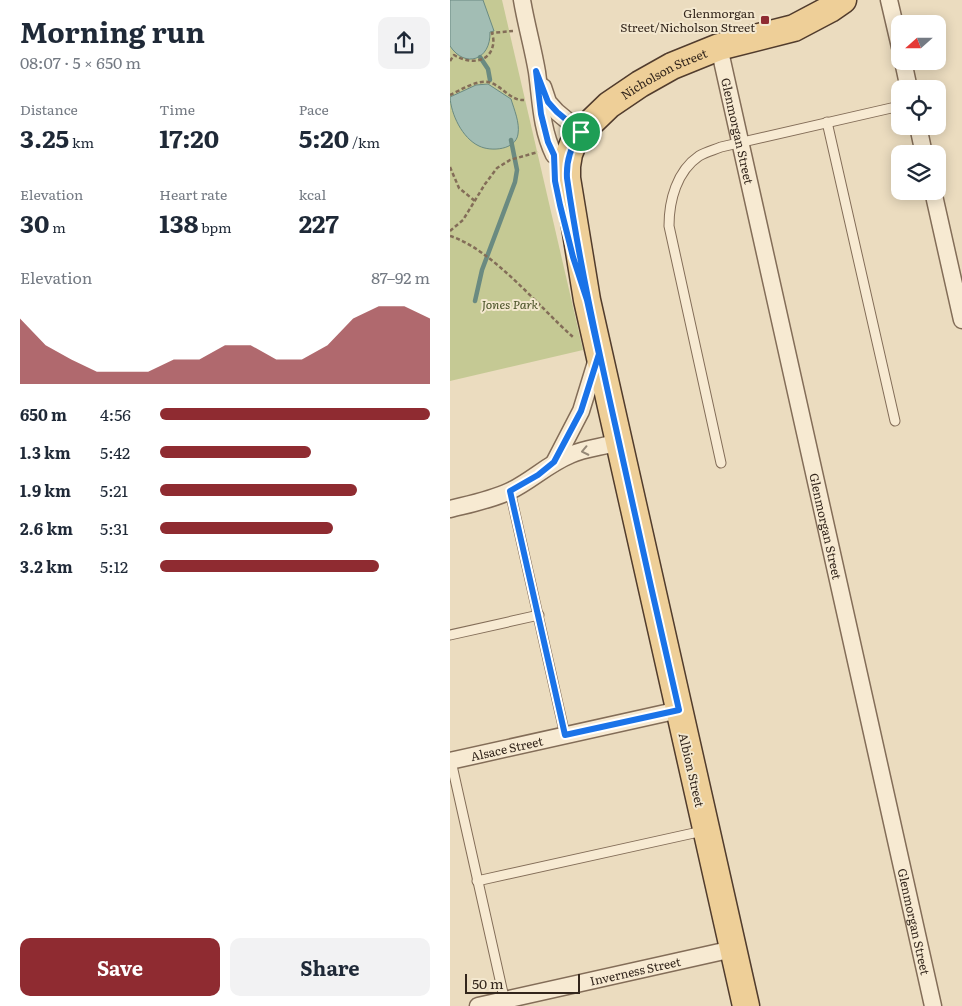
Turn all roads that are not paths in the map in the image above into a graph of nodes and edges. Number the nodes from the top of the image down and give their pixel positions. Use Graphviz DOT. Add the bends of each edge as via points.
graph roads {
  1 [pos="522,0"];
  2 [pos="843,0"];
  3 [pos="889,0"];
  4 [pos="893,15"];
  5 [pos="719,47"];
  6 [pos="536,71"];
  7 [pos="891,108"];
  8 [pos="827,122"];
  9 [pos="575,127"];
  10 [pos="740,143"];
  11 [pos="554,155"];
  12 [pos="567,178"];
  13 [pos="935,200"];
  14 [pos="587,300"];
  15 [pos="962,320"];
  16 [pos="589,348"];
  17 [pos="895,421"];
  18 [pos="619,442"];
  19 [pos="554,462"];
  20 [pos="721,463"];
  21 [pos="510,491"];
  22 [pos="450,509"];
  23 [pos="539,615"];
  24 [pos="450,635"];
  25 [pos="679,710"];
  26 [pos="565,735"];
  27 [pos="450,761"];
  28 [pos="706,830"];
  29 [pos="478,881"];
  30 [pos="733,949"];
  31 [pos="505,1003"];
  32 [pos="478,1006"];
  33 [pos="746,1006"];
  34 [pos="933,1006"];
  1 -- 6 [label="street, Albion Street"];
  2 -- 5 [label="main road, Nicholson Street" via="794,28"];
  3 -- 4 [label="street"];
  5 -- 9 [label="main road, Nicholson Street" via="672,66"];
  5 -- 10 [label="street, Glenmorgan Street"];
  6 -- 9 [label="street, Albion Street" via="548,102"];
  6 -- 11 [label="street, Albion Street" via="541,114"];
  7 -- 8 [label="lane"];
  8 -- 10 [label="lane"];
  8 -- 17 [label="lane"];
  9 -- 11 [label="main road, Nicholson Street" via="559,142"];
  9 -- 12 [label="main road, Nicholson Street" via="566,166"];
  10 -- 20 [label="lane" via="700,156 686,167 669,215 671,239"];
  10 -- 34 [label="street, Glenmorgan Street"];
  11 -- 14 [label="main road, Albion Street" via="560,205"];
  12 -- 14 [label="main road, Albion Street"];
  13 -- 15 [label="street"];
  14 -- 16 [label="main road, Albion Street"];
  16 -- 18 [label="main road, Albion Street"];
  16 -- 19 [label="street" via="581,411"];
  18 -- 19 [label="street, one-way"];
  18 -- 25 [label="main road, Albion Street"];
  19 -- 21 [label="street"];
  21 -- 22 [label="street"];
  21 -- 23 [label="lane"];
  23 -- 24 [label="lane"];
  23 -- 26 [label="lane"];
  25 -- 26 [label="street, Alsace Street"];
  25 -- 28 [label="main road, Albion Street"];
  26 -- 27 [label="street, Alsace Street"];
  27 -- 29 [label="lane"];
  28 -- 29 [label="lane"];
  28 -- 30 [label="main road, Albion Street"];
  29 -- 31 [label="lane"];
  30 -- 31 [label="street, Inverness Street"];
  30 -- 33 [label="main road, Albion Street"];
  31 -- 32 [label="street, Inverness Street"];
}
